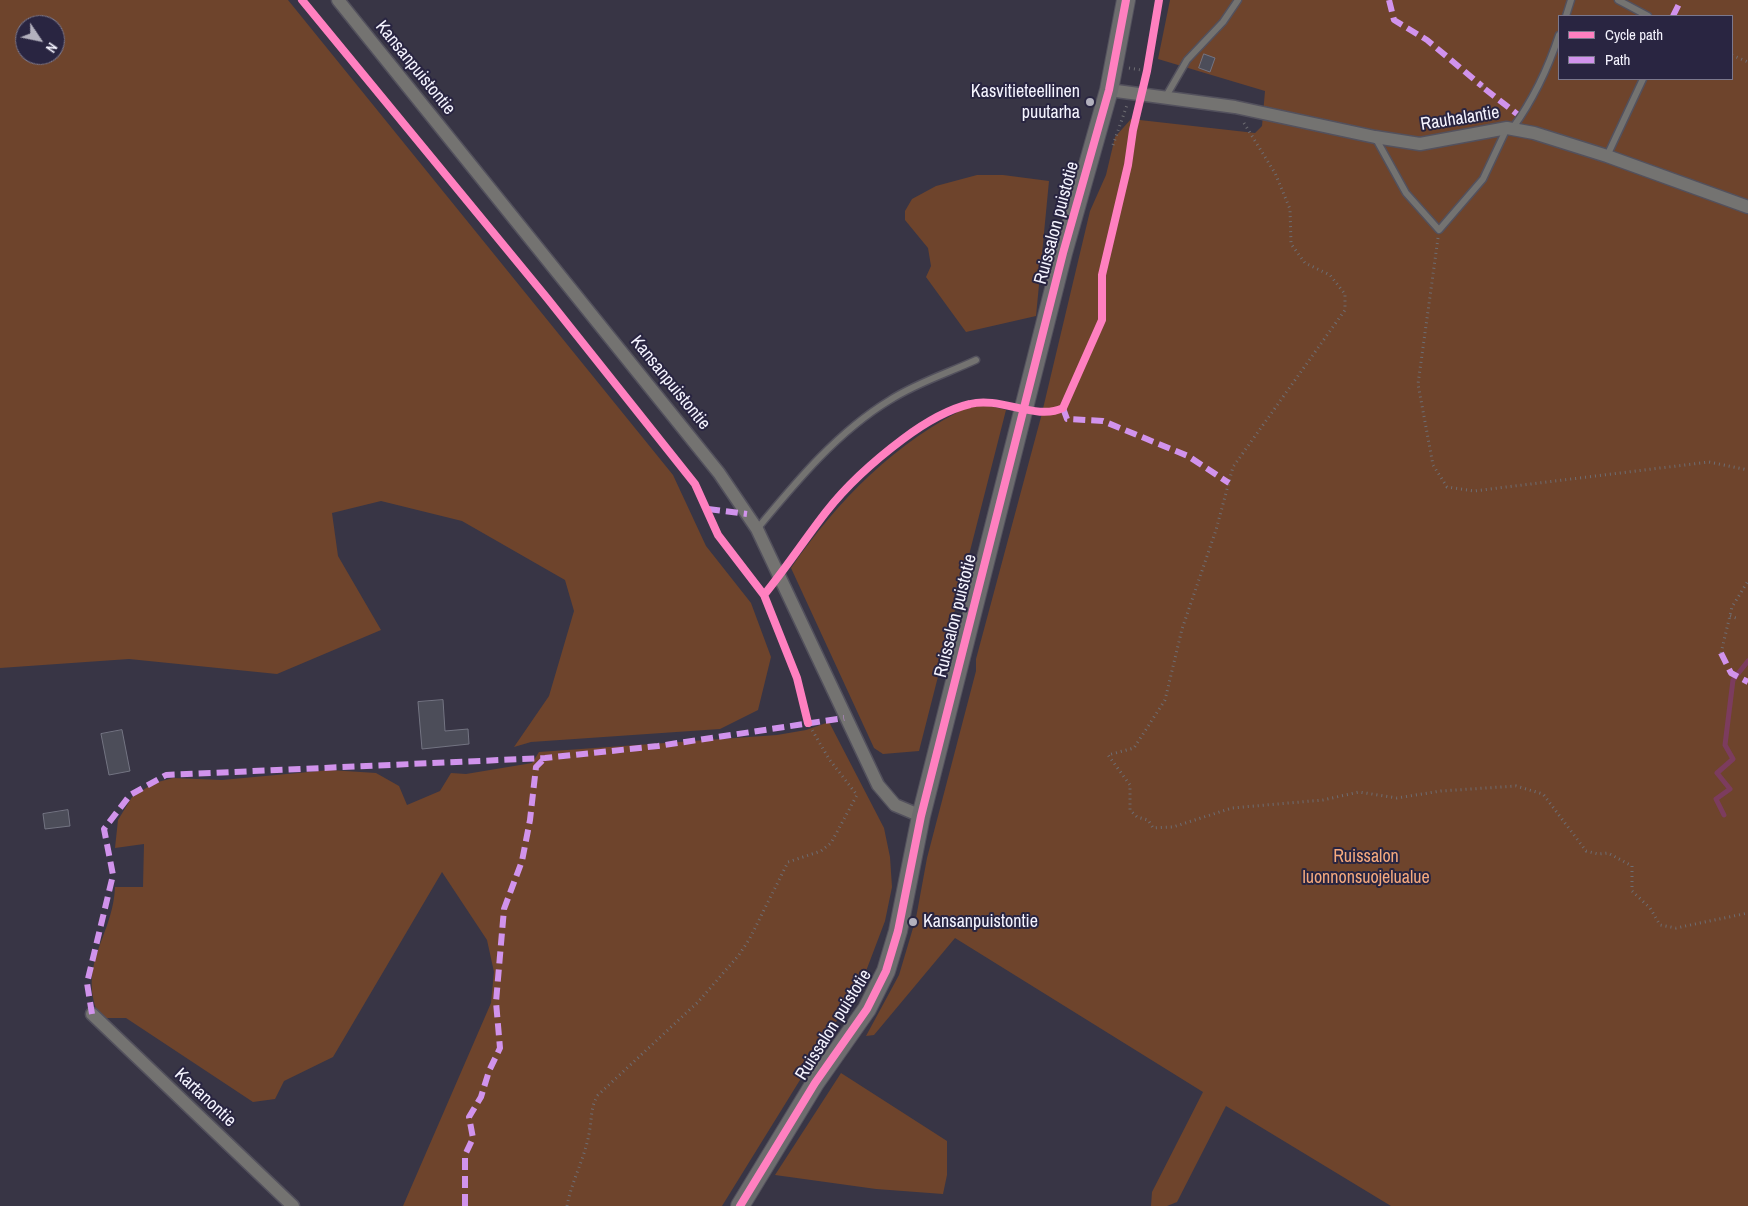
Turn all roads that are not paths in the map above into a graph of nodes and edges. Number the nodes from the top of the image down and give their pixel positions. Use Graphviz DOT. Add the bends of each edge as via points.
graph roads {
  1 [pos="338,0"];
  2 [pos="1126,0"];
  3 [pos="1238,0"];
  4 [pos="1571,0"];
  5 [pos="1618,0"];
  6 [pos="1566,15"];
  7 [pos="1646,15"];
  8 [pos="1558,38"];
  9 [pos="1643,80"];
  10 [pos="1109,90"];
  11 [pos="1165,98"];
  12 [pos="1510,128"];
  13 [pos="1374,138"];
  14 [pos="1607,156"];
  15 [pos="1748,207"];
  16 [pos="976,360"];
  17 [pos="757,530"];
  18 [pos="921,816"];
  19 [pos="92,1014"];
  20 [pos="293,1206"];
  21 [pos="740,1206"];
  1 -- 17 [label="street, Kansanpuistontie" via="719,472"];
  2 -- 10 [label="street, Ruissalon puistotie"];
  3 -- 11 [label="lane" via="1223,22 1187,60"];
  4 -- 6 [label="lane"];
  5 -- 7 [label="lane"];
  8 -- 12 [label="lane" via="1530,104"];
  9 -- 14 [label="lane"];
  10 -- 11 [label="street, Rauhalantie"];
  10 -- 18 [label="street, Ruissalon puistotie" via="1063,253"];
  11 -- 13 [label="street, Rauhalantie" via="1235,108"];
  12 -- 13 [label="street, Rauhalantie" via="1420,144"];
  12 -- 13 [label="lane" via="1483,179 1438,230 1406,193"];
  12 -- 14 [label="street, Rauhalantie" via="1534,132"];
  14 -- 15 [label="street, Rauhalantie"];
  16 -- 17 [label="lane" via="891,399 852,425 796,482"];
  17 -- 18 [label="street, Kansanpuistontie" via="878,785 895,805"];
  18 -- 21 [label="street, Ruissalon puistotie" via="898,931 886,972 867,1009 815,1082"];
  19 -- 20 [label="street, Kartanontie"];
}
